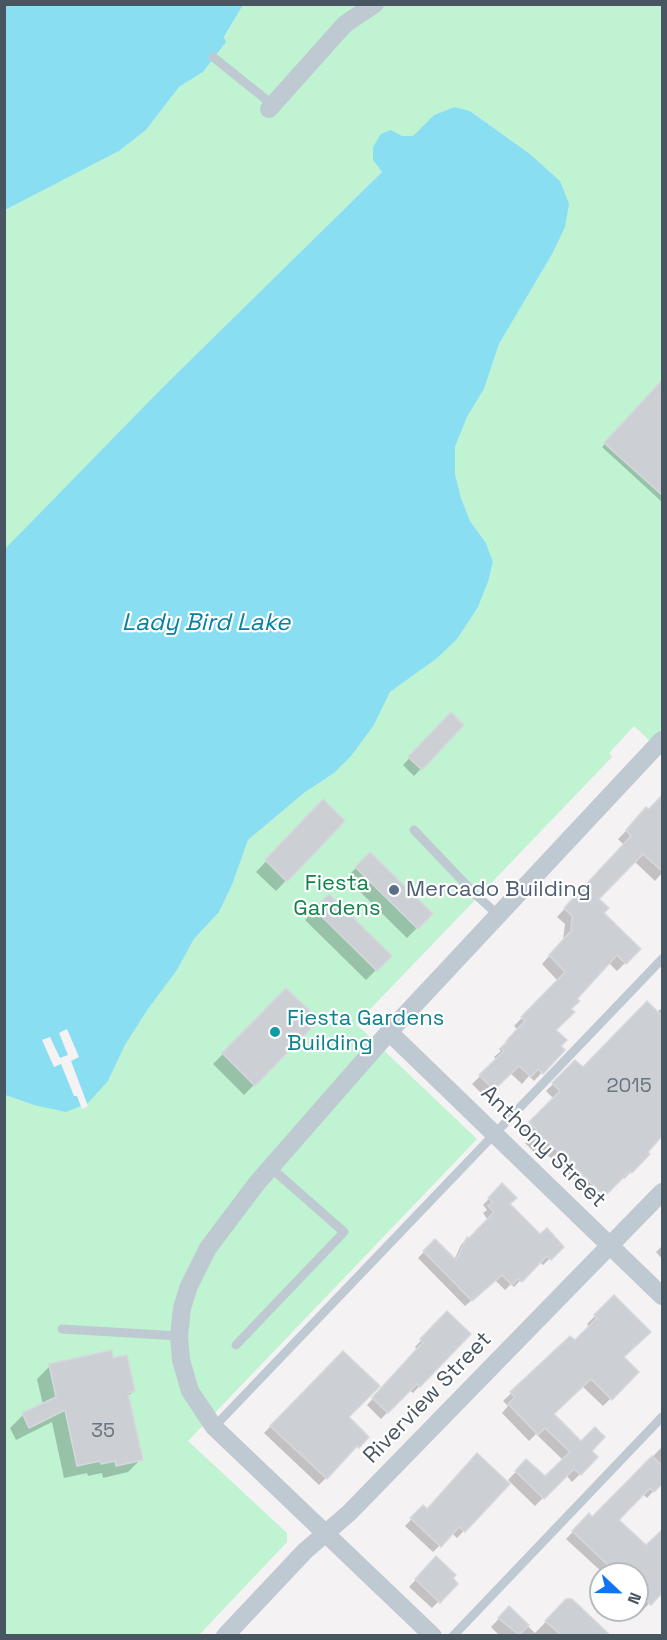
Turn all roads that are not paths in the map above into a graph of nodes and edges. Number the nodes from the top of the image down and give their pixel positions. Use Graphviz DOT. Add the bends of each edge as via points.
graph roads {
  1 [pos="375,4"];
  2 [pos="213,57"];
  3 [pos="271,107"];
  4 [pos="663,740"];
  5 [pos="414,830"];
  6 [pos="498,915"];
  7 [pos="663,959"];
  8 [pos="389,1032"];
  9 [pos="495,1134"];
  10 [pos="270,1167"];
  11 [pos="663,1192"];
  12 [pos="610,1246"];
  13 [pos="663,1296"];
  14 [pos="62,1329"];
  15 [pos="179,1335"];
  16 [pos="236,1345"];
  17 [pos="663,1417"];
  18 [pos="214,1427"];
  19 [pos="325,1533"];
  20 [pos="225,1635"];
  21 [pos="433,1635"];
  22 [pos="453,1635"];
  1 -- 3 [label="street" via="345,24"];
  2 -- 3 [label="lane"];
  4 -- 6 [label="street"];
  5 -- 6 [label="lane"];
  6 -- 8 [label="street"];
  7 -- 9 [label="lane"];
  8 -- 9 [label="street, Anthony Street"];
  8 -- 10 [label="street"];
  9 -- 12 [label="street, Anthony Street"];
  9 -- 18 [label="lane"];
  10 -- 15 [label="street" via="208,1248 189,1286"];
  10 -- 16 [label="lane" via="344,1232"];
  11 -- 12 [label="street, Riverview Street"];
  12 -- 13 [label="street, Anthony Street"];
  12 -- 19 [label="street, Riverview Street"];
  14 -- 15 [label="lane"];
  15 -- 18 [label="street" via="190,1391"];
  17 -- 22 [label="lane"];
  18 -- 19 [label="street"];
  19 -- 20 [label="street, Riverview Street"];
  19 -- 21 [label="street"];
}
